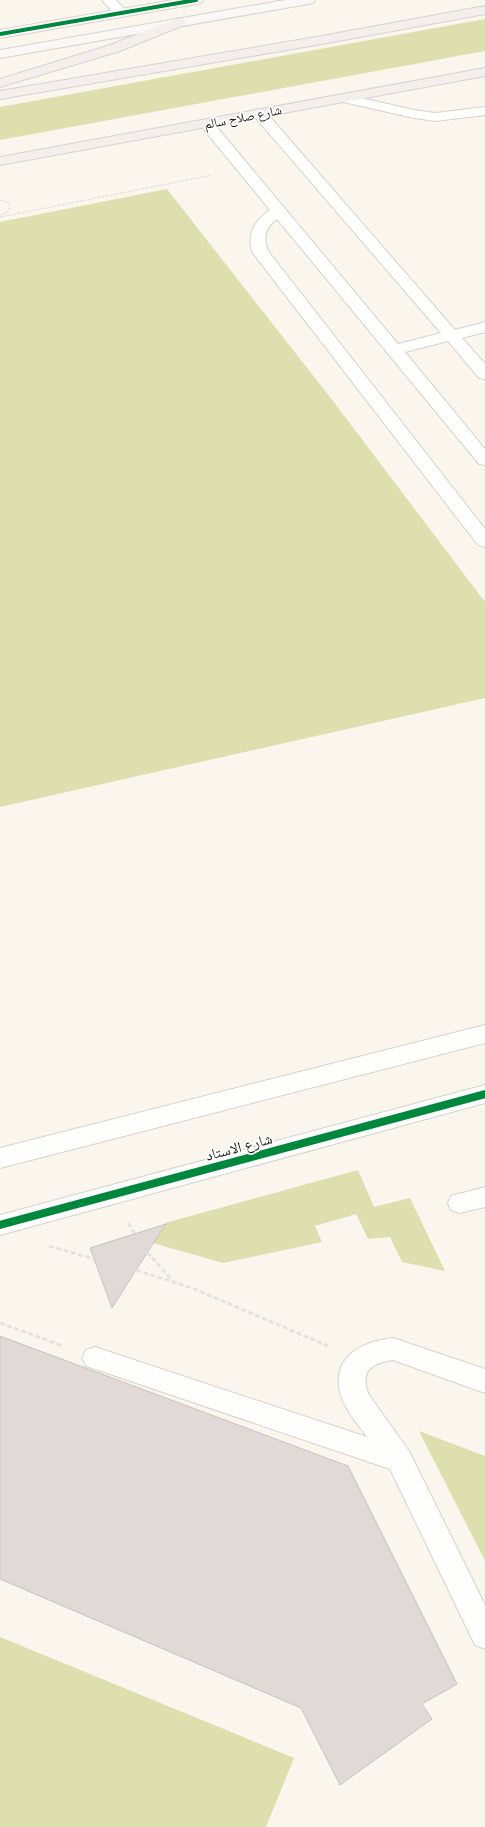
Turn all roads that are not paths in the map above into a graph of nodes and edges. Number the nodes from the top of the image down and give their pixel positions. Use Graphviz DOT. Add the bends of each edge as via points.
graph roads {
  1 [pos="109,0"];
  2 [pos="196,0"];
  3 [pos="308,0"];
  4 [pos="485,10"];
  5 [pos="121,13"];
  6 [pos="179,22"];
  7 [pos="0,34"];
  8 [pos="0,54"];
  9 [pos="485,72"];
  10 [pos="0,83"];
  11 [pos="0,95"];
  12 [pos="344,98"];
  13 [pos="485,112"];
  14 [pos="259,113"];
  15 [pos="206,124"];
  16 [pos="0,161"];
  17 [pos="279,211"];
  18 [pos="485,327"];
  19 [pos="452,335"];
  20 [pos="394,350"];
  21 [pos="485,374"];
  22 [pos="485,460"];
  23 [pos="485,541"];
  24 [pos="485,1034"];
  25 [pos="485,1094"];
  26 [pos="0,1158"];
  27 [pos="485,1197"];
  28 [pos="460,1203"];
  29 [pos="0,1225"];
  30 [pos="95,1358"];
  31 [pos="485,1381"];
  32 [pos="399,1460"];
  33 [pos="485,1635"];
  1 -- 5 [label="street"];
  2 -- 5 [label="street"];
  3 -- 6 [label="main road"];
  4 -- 11 [label="highway"];
  5 -- 7 [label="street"];
  6 -- 8 [label="main road"];
  6 -- 10 [label="highway" via="115,48"];
  9 -- 12 [label="highway, شارع صلاح سالم"];
  12 -- 13 [label="street" via="435,117"];
  12 -- 14 [label="highway, شارع صلاح سالم"];
  14 -- 15 [label="highway, شارع صلاح سالم"];
  14 -- 19 [label="street"];
  15 -- 16 [label="highway, شارع صلاح سالم"];
  15 -- 17 [label="street"];
  17 -- 20 [label="street"];
  17 -- 23 [label="street" via="265,221 259,231 256,242 260,252"];
  18 -- 19 [label="street"];
  19 -- 20 [label="street"];
  19 -- 21 [label="street"];
  20 -- 22 [label="street"];
  24 -- 26 [label="street"];
  25 -- 29 [label="street, شارع الاستاد"];
  27 -- 28 [label="street"];
  30 -- 32 [label="street"];
  31 -- 32 [label="street" via="393,1349 376,1351 362,1359 353,1372 352,1387 358,1402"];
  32 -- 33 [label="street"];
}
